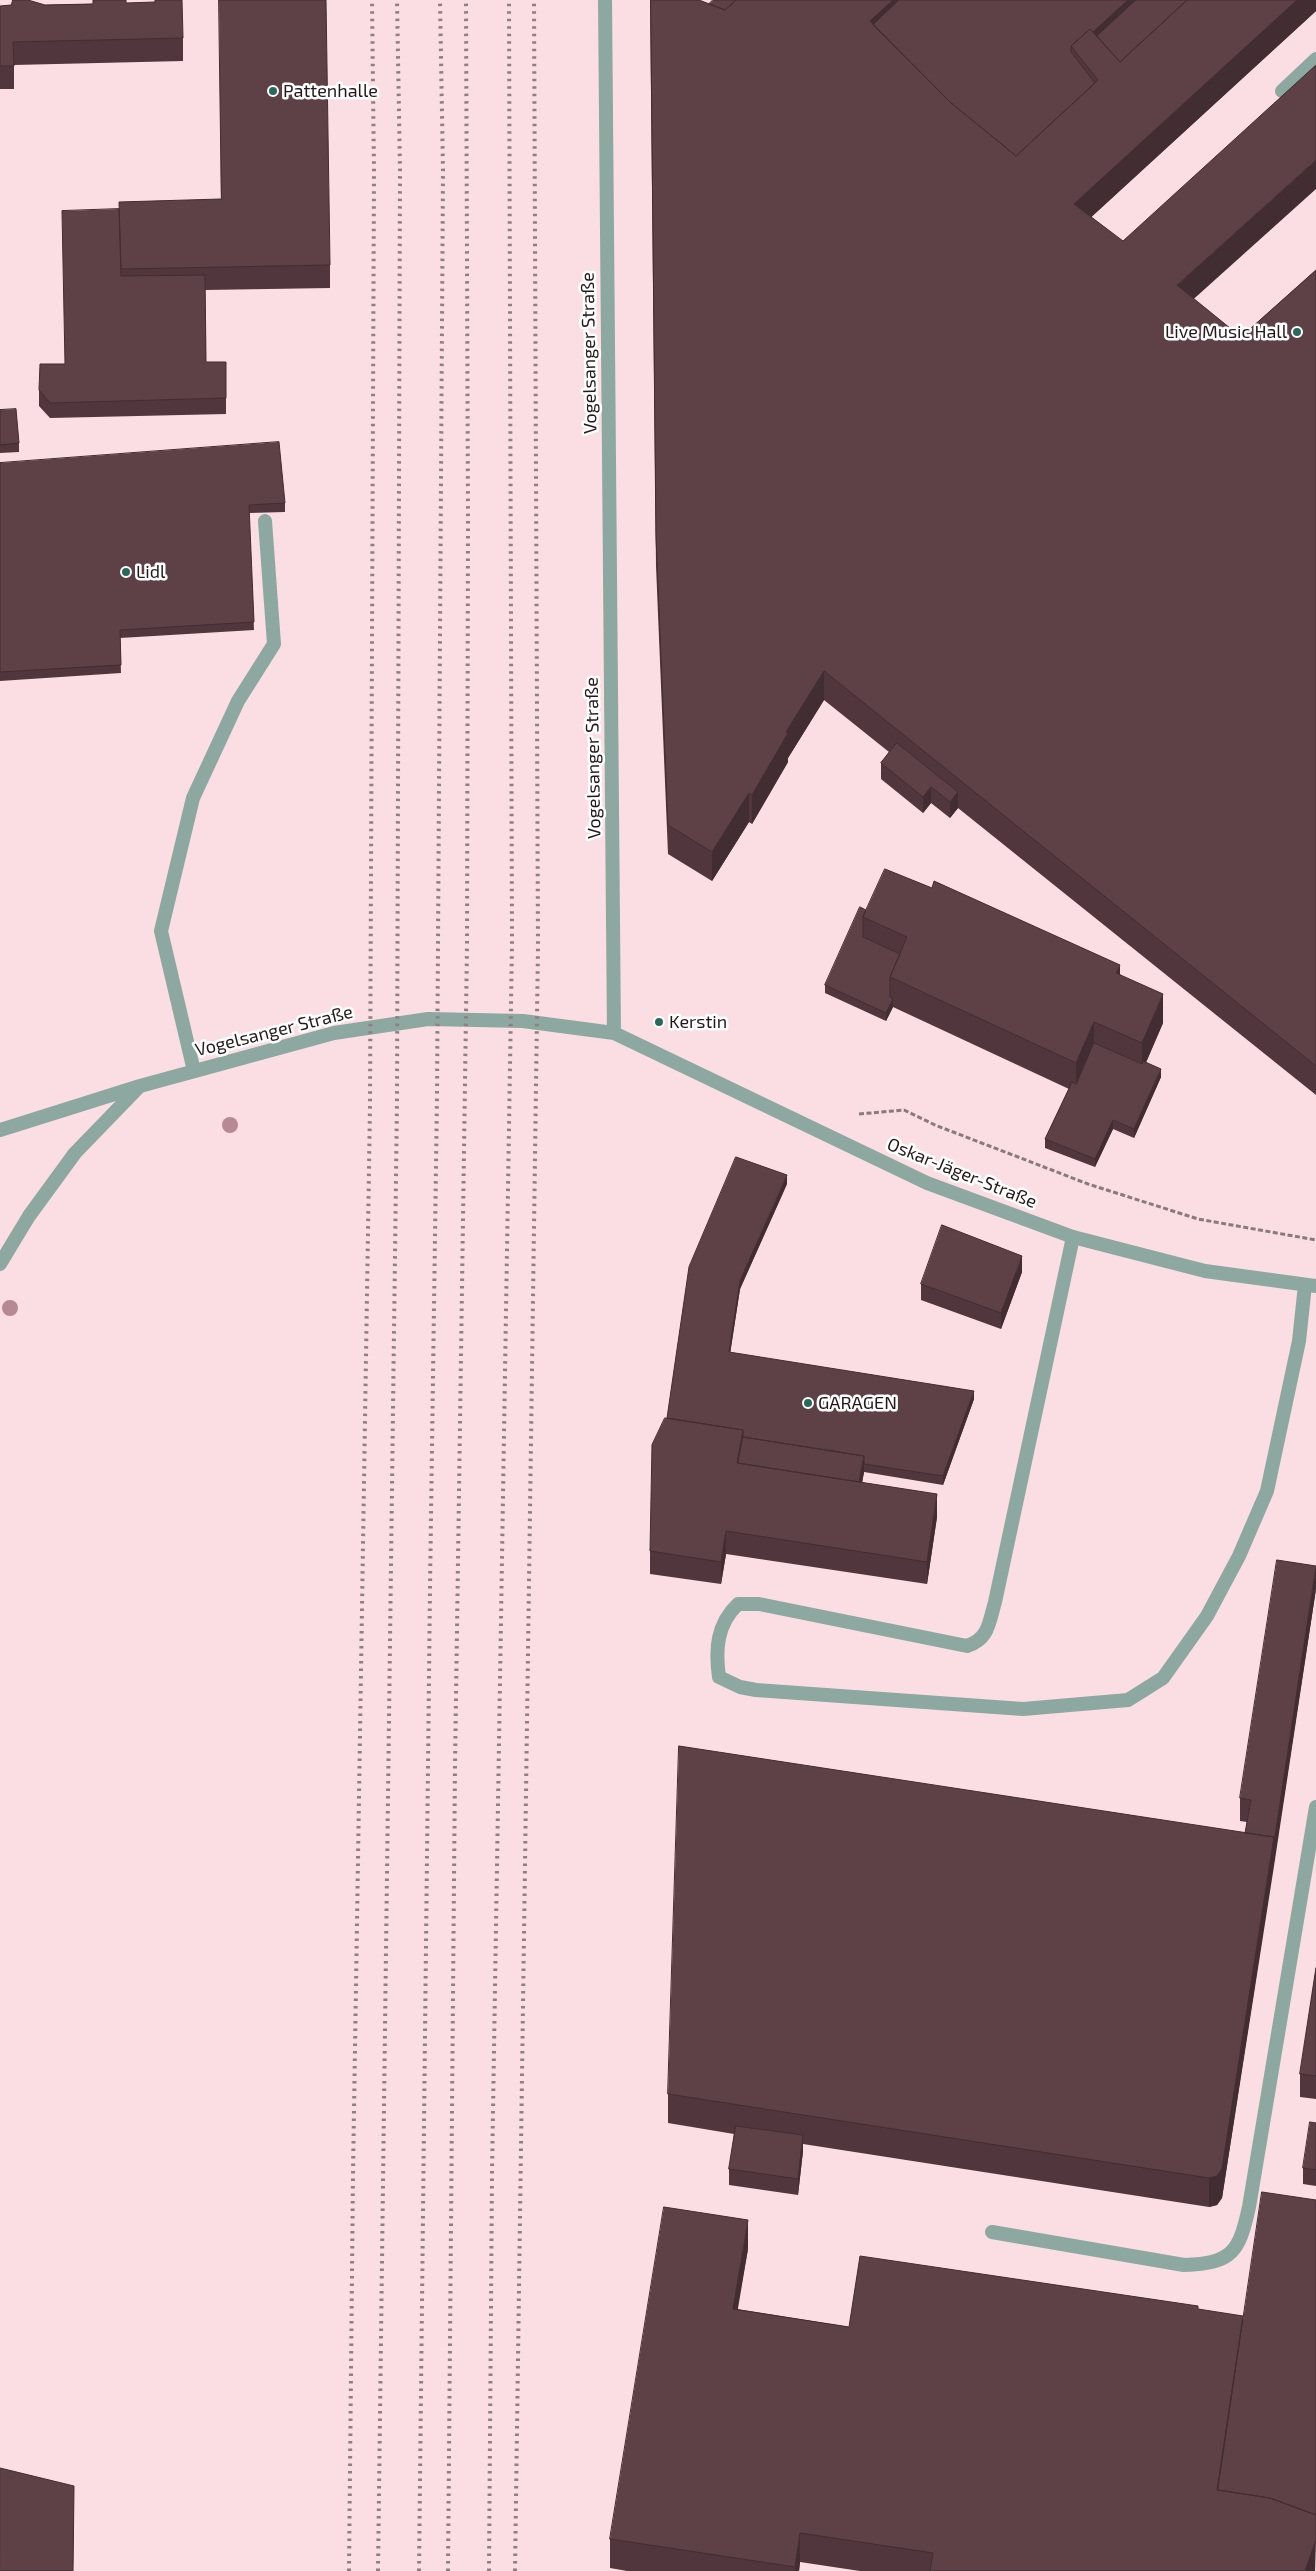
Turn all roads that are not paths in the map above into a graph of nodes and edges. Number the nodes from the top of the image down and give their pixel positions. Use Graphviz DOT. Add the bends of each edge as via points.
graph roads {
  1 [pos="605,0"];
  2 [pos="1316,60"];
  3 [pos="1282,91"];
  4 [pos="265,521"];
  5 [pos="614,1033"];
  6 [pos="194,1070"];
  7 [pos="140,1086"];
  8 [pos="0,1130"];
  9 [pos="1073,1237"];
  10 [pos="0,1264"];
  11 [pos="1311,1286"];
  12 [pos="1316,1807"];
  13 [pos="992,2232"];
  1 -- 5 [label="street, Vogelsanger Straße"];
  2 -- 3 [label="street"];
  4 -- 6 [label="street" via="274,644 238,701 193,798 160,931"];
  5 -- 6 [label="street, Vogelsanger Straße" via="522,1020 428,1019 334,1032"];
  5 -- 9 [label="street, Oskar-Jäger-Straße" via="927,1183"];
  6 -- 7 [label="street, Vogelsanger Straße"];
  7 -- 8 [label="street, Vogelsanger Straße"];
  7 -- 10 [label="street, Vogelsanger Straße" via="75,1153 28,1216"];
  9 -- 11 [label="street, Oskar-Jäger-Straße" via="1205,1271"];
  9 -- 11 [label="street" via="995,1602 986,1631 978,1642 966,1646 759,1604 738,1604 725,1616 717,1660 718,1677 756,1690 1024,1709 1128,1700 1163,1678 1207,1616 1268,1491"];
  12 -- 13 [label="street" via="1242,2241 1230,2255 1210,2264 1184,2265"];
}
